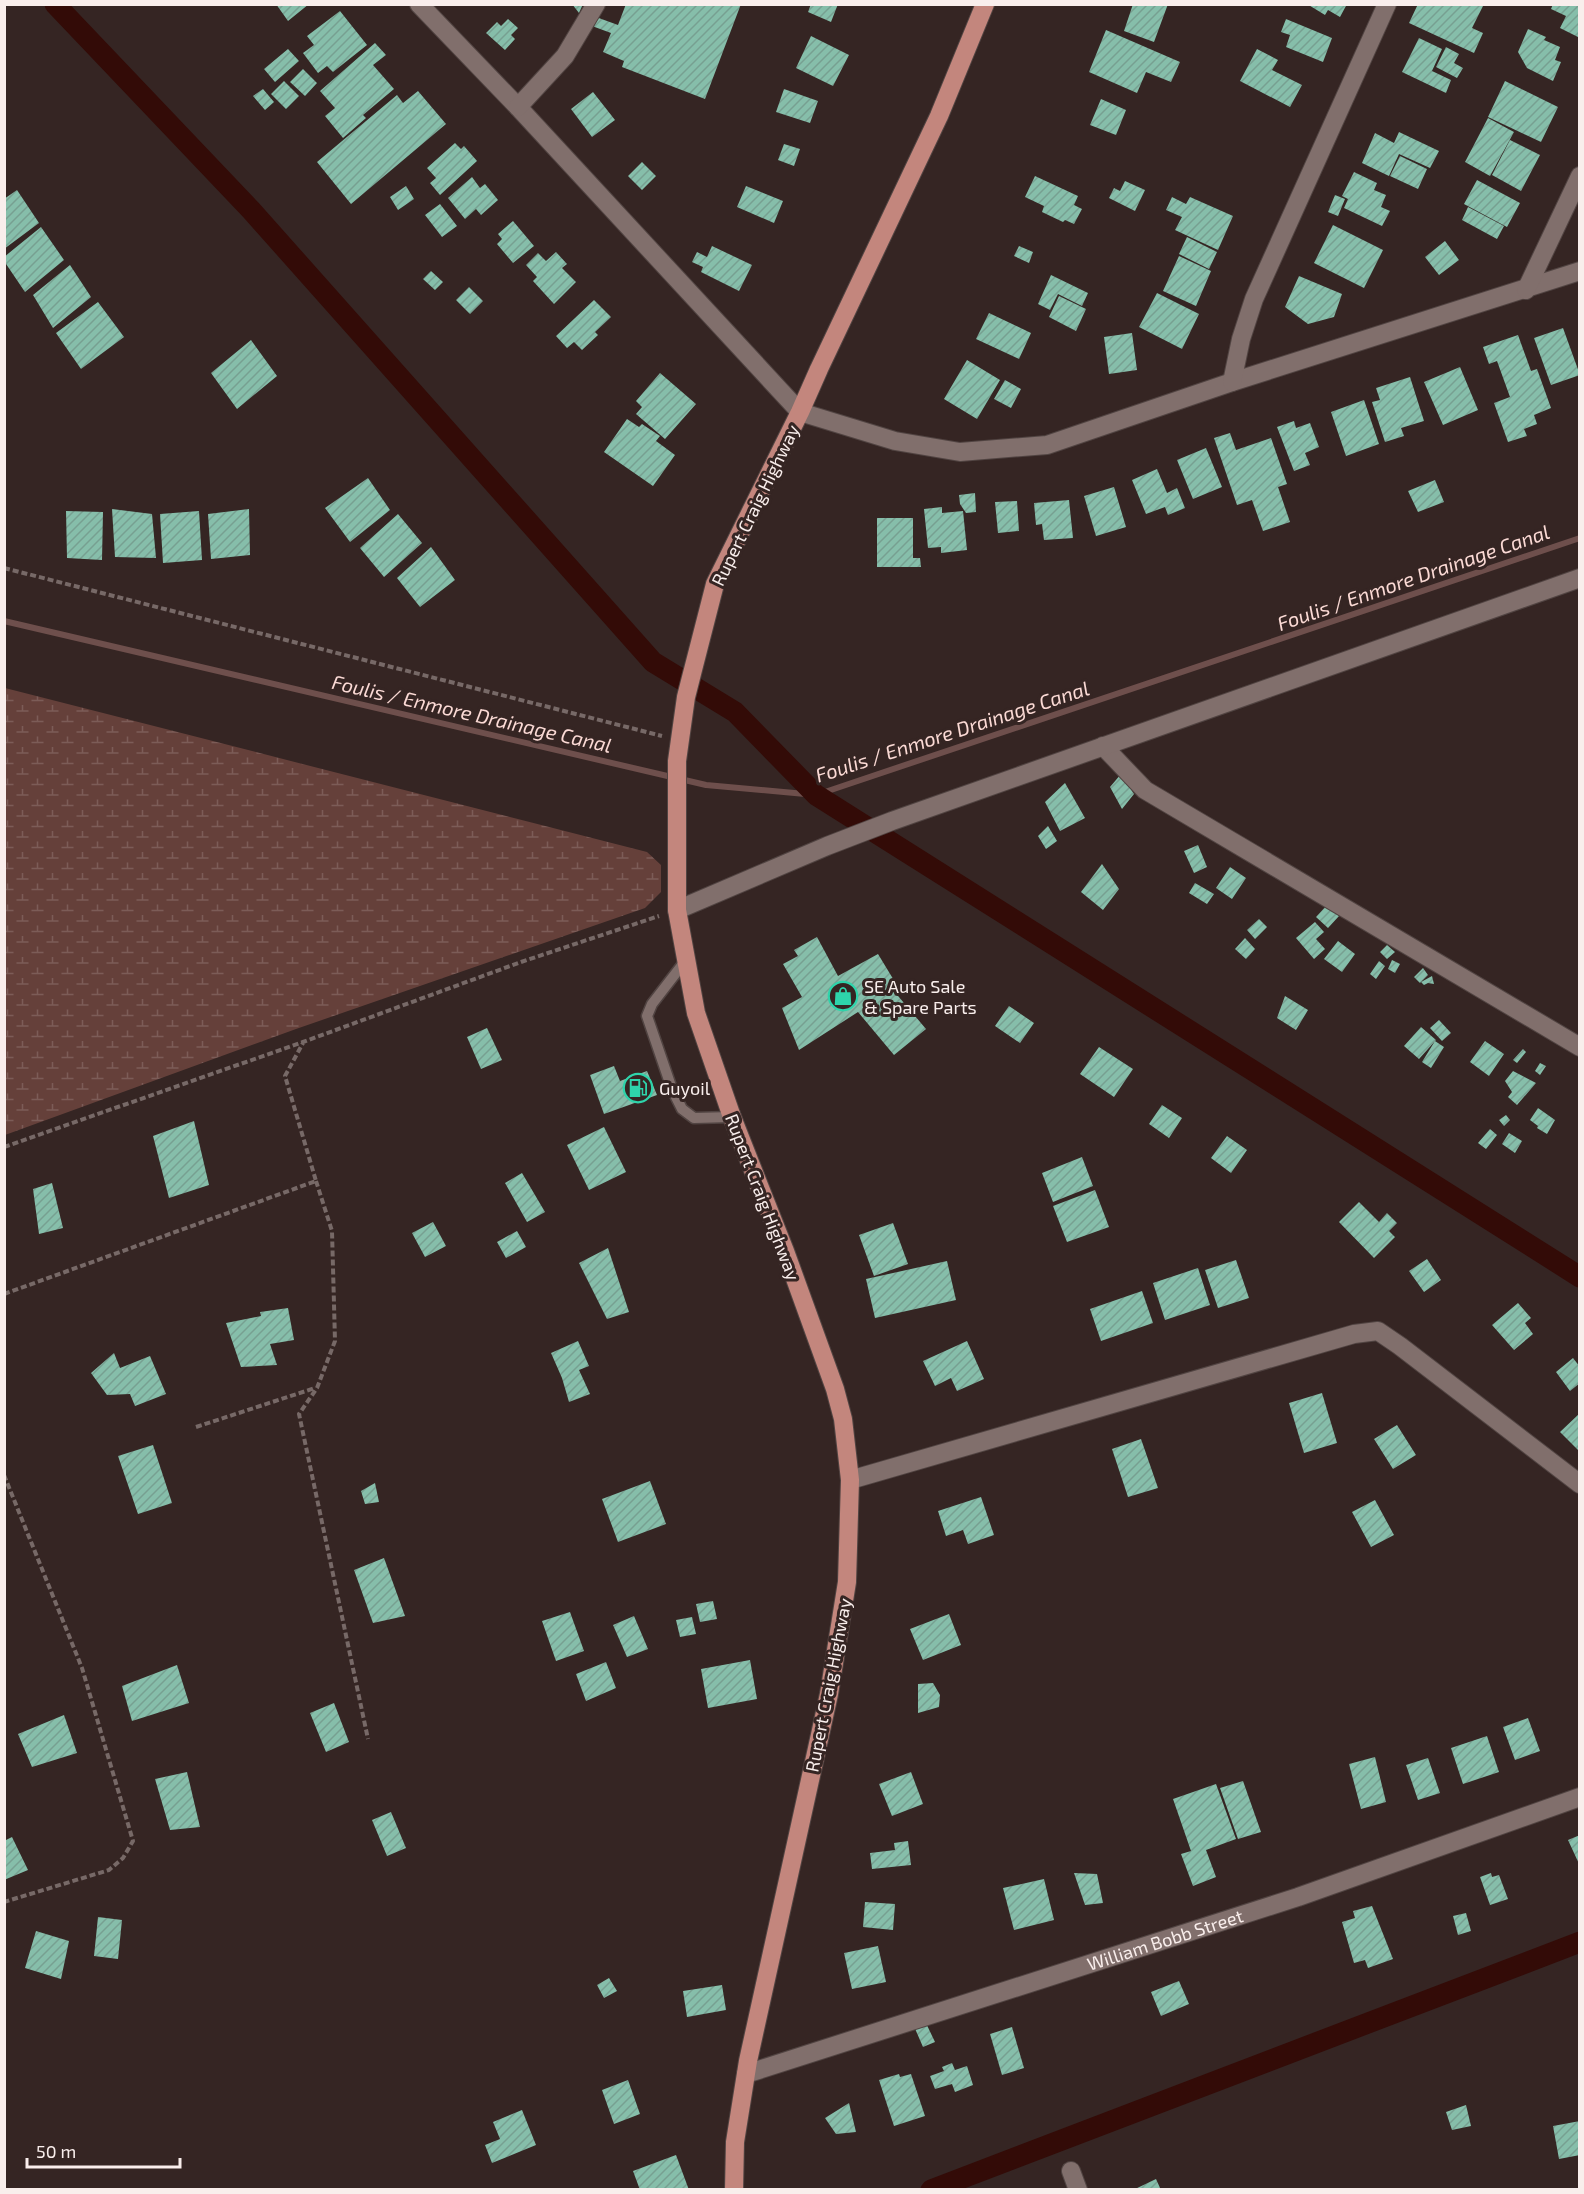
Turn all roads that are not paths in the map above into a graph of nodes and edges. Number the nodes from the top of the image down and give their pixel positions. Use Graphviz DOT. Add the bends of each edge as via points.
graph roads {
  1 [pos="419,4"];
  2 [pos="596,4"];
  3 [pos="985,4"];
  4 [pos="1387,4"];
  5 [pos="518,107"];
  6 [pos="1580,176"];
  7 [pos="1580,271"];
  8 [pos="1526,290"];
  9 [pos="1232,382"];
  10 [pos="800,412"];
  11 [pos="1580,578"];
  12 [pos="1103,746"];
  13 [pos="677,910"];
  14 [pos="686,960"];
  15 [pos="1580,1047"];
  16 [pos="732,1117"];
  17 [pos="850,1480"];
  18 [pos="1580,1484"];
  19 [pos="1580,1797"];
  20 [pos="746,2074"];
  21 [pos="1071,2171"];
  22 [pos="734,2190"];
  23 [pos="1078,2190"];
  1 -- 5 [label="street"];
  2 -- 5 [label="street" via="566,56"];
  3 -- 10 [label="main road, Rupert Craig Highway" via="939,116"];
  4 -- 9 [label="street" via="1254,299"];
  5 -- 10 [label="street"];
  6 -- 8 [label="street"];
  7 -- 8 [label="street"];
  8 -- 9 [label="street"];
  9 -- 10 [label="street" via="1047,445 960,452 895,441"];
  10 -- 13 [label="main road, Rupert Craig Highway" via="715,584 686,697 677,761"];
  11 -- 12 [label="street"];
  12 -- 13 [label="street" via="827,846"];
  12 -- 15 [label="street" via="1145,790"];
  13 -- 14 [label="main road, Rupert Craig Highway"];
  14 -- 16 [label="main road, Rupert Craig Highway" via="696,1013"];
  14 -- 16 [label="lane" via="647,1016 682,1109 694,1118"];
  16 -- 17 [label="main road, Rupert Craig Highway" via="836,1389"];
  17 -- 18 [label="street" via="1354,1334 1378,1331"];
  17 -- 20 [label="main road, Rupert Craig Highway" via="847,1582 829,1694"];
  19 -- 20 [label="street, William Bobb Street" via="1298,1897"];
  20 -- 22 [label="main road, Rupert Craig Highway" via="735,2142"];
  21 -- 23 [label="street"];
}
